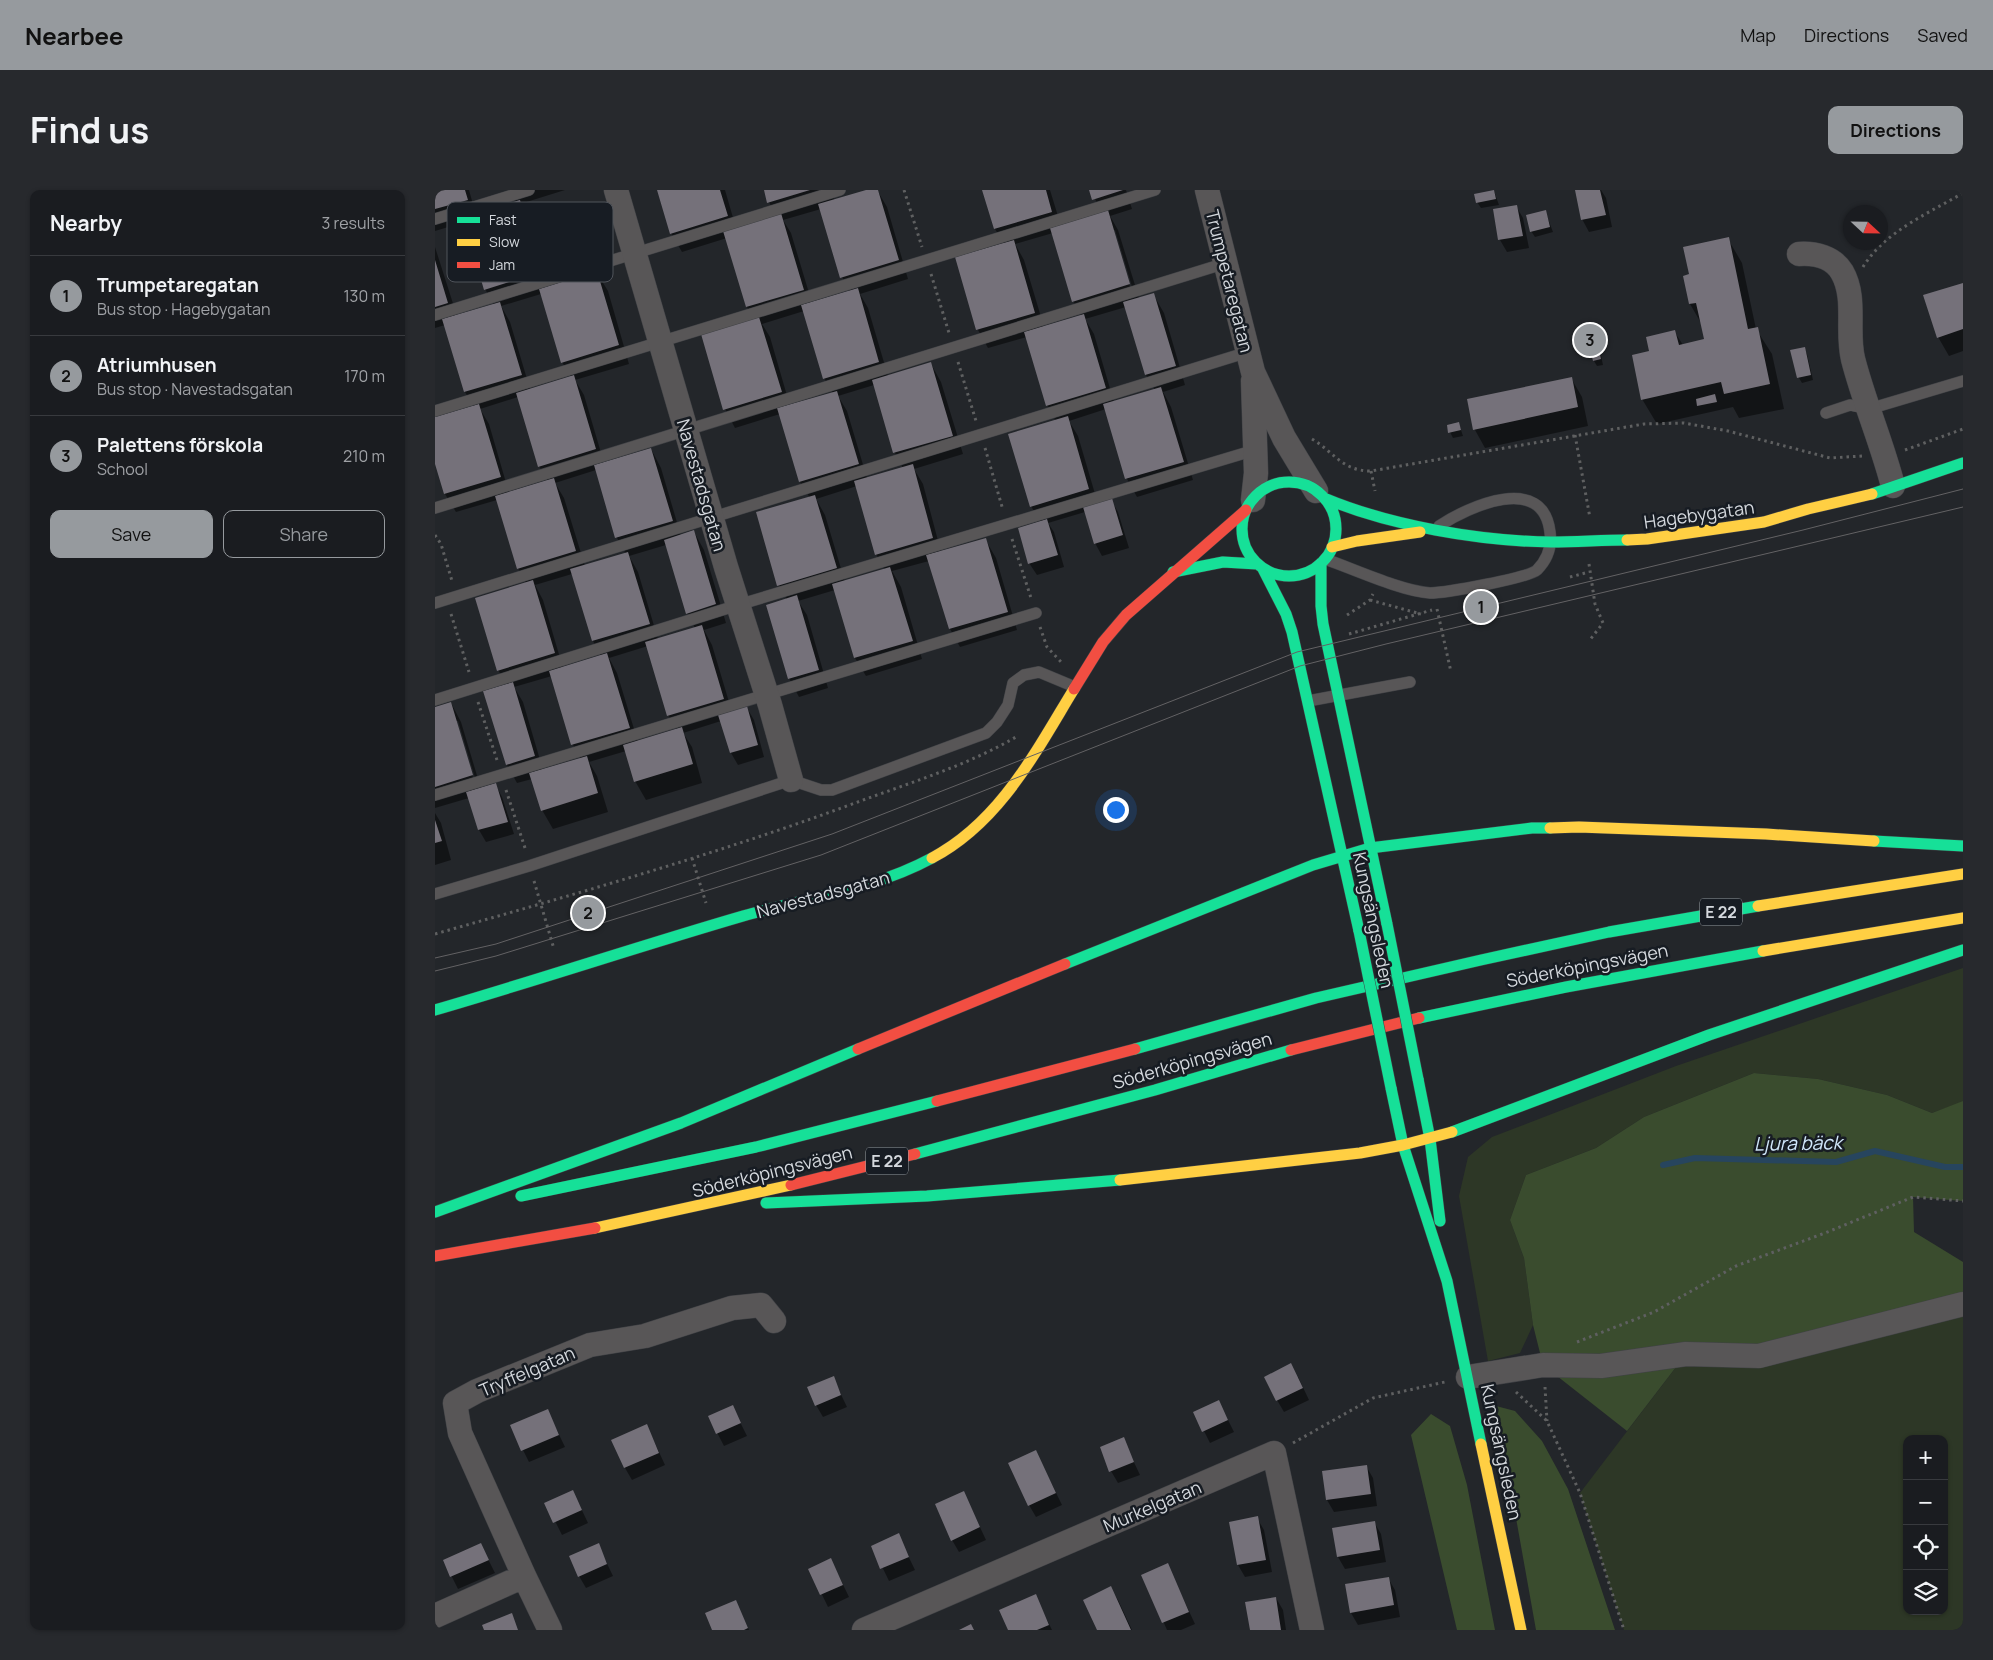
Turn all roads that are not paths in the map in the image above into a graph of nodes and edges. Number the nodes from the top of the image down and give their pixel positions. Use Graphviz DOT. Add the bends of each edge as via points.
graph roads {
  1 [pos="529,190"];
  2 [pos="616,190"];
  3 [pos="840,190"];
  4 [pos="1155,190"];
  5 [pos="1207,190"];
  6 [pos="490,202"];
  7 [pos="447,215"];
  8 [pos="435,219"];
  9 [pos="634,253"];
  10 [pos="1799,254"];
  11 [pos="613,259"];
  12 [pos="1226,263"];
  13 [pos="539,282"];
  14 [pos="435,314"];
  15 [pos="660,343"];
  16 [pos="1251,362"];
  17 [pos="1963,381"];
  18 [pos="1869,410"];
  19 [pos="435,411"];
  20 [pos="1826,413"];
  21 [pos="686,432"];
  22 [pos="1255,450"];
  23 [pos="1963,463"];
  24 [pos="1893,486"];
  25 [pos="1320,494"];
  26 [pos="1249,505"];
  27 [pos="435,508"];
  28 [pos="711,517"];
  29 [pos="1431,530"];
  30 [pos="1551,542"];
  31 [pos="1333,547"];
  32 [pos="1323,561"];
  33 [pos="1260,566"];
  34 [pos="1173,572"];
  35 [pos="435,603"];
  36 [pos="738,605"];
  37 [pos="1035,613"];
  38 [pos="1409,682"];
  39 [pos="1075,687"];
  40 [pos="766,694"];
  41 [pos="1338,696"];
  42 [pos="435,700"];
  43 [pos="1308,701"];
  44 [pos="791,780"];
  45 [pos="435,795"];
  46 [pos="1963,846"];
  47 [pos="1370,848"];
  48 [pos="1343,856"];
  49 [pos="1963,874"];
  50 [pos="435,894"];
  51 [pos="1963,918"];
  52 [pos="1963,950"];
  53 [pos="435,1010"];
  54 [pos="1431,1139"];
  55 [pos="1403,1145"];
  56 [pos="705,1206"];
  57 [pos="435,1212"];
  58 [pos="435,1256"];
  59 [pos="1447,1281"];
  60 [pos="1963,1304"];
  61 [pos="774,1321"];
  62 [pos="1468,1378"];
  63 [pos="525,1576"];
  64 [pos="435,1616"];
  65 [pos="550,1630"];
  66 [pos="864,1630"];
  67 [pos="1312,1630"];
  68 [pos="1521,1630"];
  1 -- 6 [label="lane"];
  2 -- 9 [label="street, Navestadsgatan"];
  3 -- 9 [label="lane"];
  4 -- 15 [label="lane"];
  5 -- 12 [label="street, Trumpetaregatan"];
  7 -- 8 [label="lane"];
  9 -- 11 [label="lane"];
  9 -- 15 [label="street, Navestadsgatan"];
  10 -- 18 [label="street" via="1821,256 1833,263 1847,284 1853,358"];
  12 -- 16 [label="street, Trumpetaregatan"];
  12 -- 21 [label="lane"];
  13 -- 14 [label="lane"];
  15 -- 19 [label="lane"];
  15 -- 21 [label="street, Navestadsgatan"];
  16 -- 22 [label="street, Trumpetaregatan"];
  16 -- 25 [label="street, Trumpetaregatan" via="1284,438"];
  16 -- 28 [label="lane"];
  17 -- 18 [label="lane"];
  18 -- 20 [label="lane" via="1850,405"];
  18 -- 24 [label="street"];
  21 -- 27 [label="lane"];
  21 -- 28 [label="street, Navestadsgatan"];
  22 -- 26 [label="street, Trumpetaregatan"];
  22 -- 36 [label="lane"];
  23 -- 24 [label="main road, Hagebygatan"];
  24 -- 30 [label="main road, Hagebygatan" via="1764,522 1647,540"];
  25 -- 26 [label="main road" via="1305,485 1289,482 1274,485 1260,493"];
  25 -- 29 [label="main road, Hagebygatan" via="1350,509"];
  25 -- 31 [label="main road" via="1331,508 1336,527"];
  26 -- 33 [label="main road" via="1242,535 1246,547"];
  26 -- 34 [label="main road, Navestadsgatan"];
  28 -- 35 [label="lane"];
  28 -- 36 [label="street, Navestadsgatan"];
  29 -- 30 [label="main road, Hagebygatan"];
  29 -- 30 [label="lane" via="1455,515 1503,498 1522,498 1537,505 1548,518"];
  29 -- 31 [label="main road, Hagebygatan" via="1357,540"];
  30 -- 32 [label="lane" via="1546,559 1535,572 1450,592 1412,590"];
  31 -- 32 [label="main road"];
  32 -- 33 [label="main road" via="1299,575 1285,576"];
  32 -- 41 [label="main road, Kungsängsleden" via="1322,615"];
  33 -- 34 [label="main road" via="1223,562"];
  33 -- 43 [label="main road, Kungsängsleden" via="1286,614"];
  34 -- 39 [label="main road, Navestadsgatan" via="1139,602 1104,641"];
  36 -- 40 [label="street, Navestadsgatan"];
  36 -- 42 [label="lane"];
  37 -- 40 [label="lane"];
  38 -- 41 [label="lane"];
  39 -- 44 [label="lane" via="1039,672 1024,675 1013,683 1008,705 986,733 832,790 821,790"];
  39 -- 53 [label="main road, Navestadsgatan" via="1005,798 969,834 929,861 878,882 747,915"];
  40 -- 44 [label="street, Navestadsgatan"];
  40 -- 45 [label="lane"];
  41 -- 43 [label="lane"];
  41 -- 47 [label="main road, Kungsängsleden"];
  43 -- 48 [label="main road, Kungsängsleden"];
  44 -- 50 [label="lane"];
  46 -- 47 [label="main road" via="1767,834 1570,827 1532,828"];
  47 -- 48 [label="main road"];
  47 -- 54 [label="main road, Kungsängsleden, bridge"];
  48 -- 55 [label="main road, Kungsängsleden, bridge"];
  48 -- 57 [label="main road" via="1129,938 681,1123"];
  49 -- 57 [label="main road, Söderköpingsvägen / E 22" via="1618,930 1481,960 1316,998 1087,1062 756,1147"];
  51 -- 56 [label="main road, Söderköpingsvägen / E 22" via="1761,951 1482,1004 1332,1039 879,1163"];
  52 -- 54 [label="main road" via="1709,1035"];
  54 -- 55 [label="main road"];
  54 -- 59 [label="main road, Kungsängsleden"];
  55 -- 56 [label="main road" via="1360,1153 1055,1186 927,1196"];
  55 -- 59 [label="main road, Kungsängsleden"];
  56 -- 58 [label="main road, Söderköpingsvägen / E 22"];
  59 -- 62 [label="main road, Kungsängsleden"];
  60 -- 62 [label="street" via="1759,1356 1686,1354 1601,1366 1543,1365"];
  61 -- 63 [label="street, Tryffelgatan" via="761,1305 732,1308 645,1336 590,1345 455,1403 460,1433"];
  62 -- 68 [label="main road, Kungsängsleden"];
  63 -- 64 [label="street"];
  63 -- 65 [label="street, Tryffelgatan"];
  66 -- 67 [label="street, Murkelgatan" via="1274,1453"];
}
